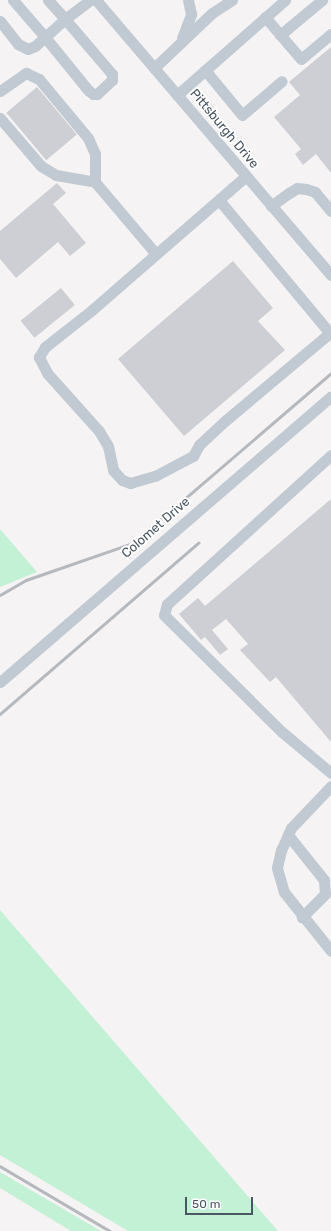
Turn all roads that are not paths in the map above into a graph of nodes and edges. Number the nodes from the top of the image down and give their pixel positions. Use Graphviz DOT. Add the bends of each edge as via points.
graph roads {
  1 [pos="13,0"];
  2 [pos="48,0"];
  3 [pos="90,0"];
  4 [pos="96,0"];
  5 [pos="188,0"];
  6 [pos="232,0"];
  7 [pos="285,0"];
  8 [pos="322,0"];
  9 [pos="265,17"];
  10 [pos="64,19"];
  11 [pos="0,21"];
  12 [pos="331,34"];
  13 [pos="280,35"];
  14 [pos="45,37"];
  15 [pos="177,46"];
  16 [pos="154,68"];
  17 [pos="205,70"];
  18 [pos="282,81"];
  19 [pos="0,91"];
  20 [pos="177,95"];
  21 [pos="0,118"];
  22 [pos="246,176"];
  23 [pos="95,182"];
  24 [pos="219,200"];
  25 [pos="272,206"];
  26 [pos="331,211"];
  27 [pos="156,254"];
  28 [pos="331,276"];
  29 [pos="331,333"];
  30 [pos="331,396"];
  31 [pos="331,455"];
  32 [pos="0,682"];
  33 [pos="331,773"];
  34 [pos="331,786"];
  35 [pos="288,835"];
  36 [pos="302,917"];
  37 [pos="331,951"];
  1 -- 14 [label="street"];
  2 -- 10 [label="street"];
  3 -- 10 [label="street"];
  4 -- 16 [label="street, Pittsburgh Drive"];
  5 -- 15 [label="street" via="191,14 188,26"];
  6 -- 15 [label="street" via="217,9"];
  7 -- 9 [label="street"];
  8 -- 13 [label="street"];
  9 -- 13 [label="street"];
  9 -- 17 [label="street"];
  10 -- 14 [label="street"];
  10 -- 14 [label="street" via="112,74 112,80 97,94 88,90"];
  11 -- 14 [label="street" via="18,44 28,49"];
  12 -- 13 [label="street" via="301,59"];
  15 -- 16 [label="street"];
  16 -- 20 [label="street, Pittsburgh Drive"];
  17 -- 18 [label="street" via="242,115"];
  17 -- 20 [label="street"];
  19 -- 23 [label="street" via="26,72 39,79 88,138 95,154"];
  20 -- 22 [label="street, Pittsburgh Drive"];
  21 -- 23 [label="street" via="41,166 56,175"];
  22 -- 24 [label="street"];
  22 -- 25 [label="street, Pittsburgh Drive"];
  23 -- 27 [label="street"];
  24 -- 27 [label="street"];
  24 -- 29 [label="street"];
  25 -- 26 [label="street" via="289,192 297,188 306,188 315,192"];
  25 -- 28 [label="street, Pittsburgh Drive"];
  27 -- 29 [label="street" via="45,347 39,357 47,373 99,431 108,446 113,470 122,480 130,483 144,480 193,456 200,445 226,420"];
  30 -- 32 [label="street, Colomet Drive"];
  31 -- 33 [label="street" via="167,604 164,615 282,732"];
  34 -- 35 [label="street" via="316,799"];
  35 -- 36 [label="street" via="281,850 278,868 284,892"];
  35 -- 36 [label="street" via="324,880 325,894"];
  36 -- 37 [label="street"];
}
